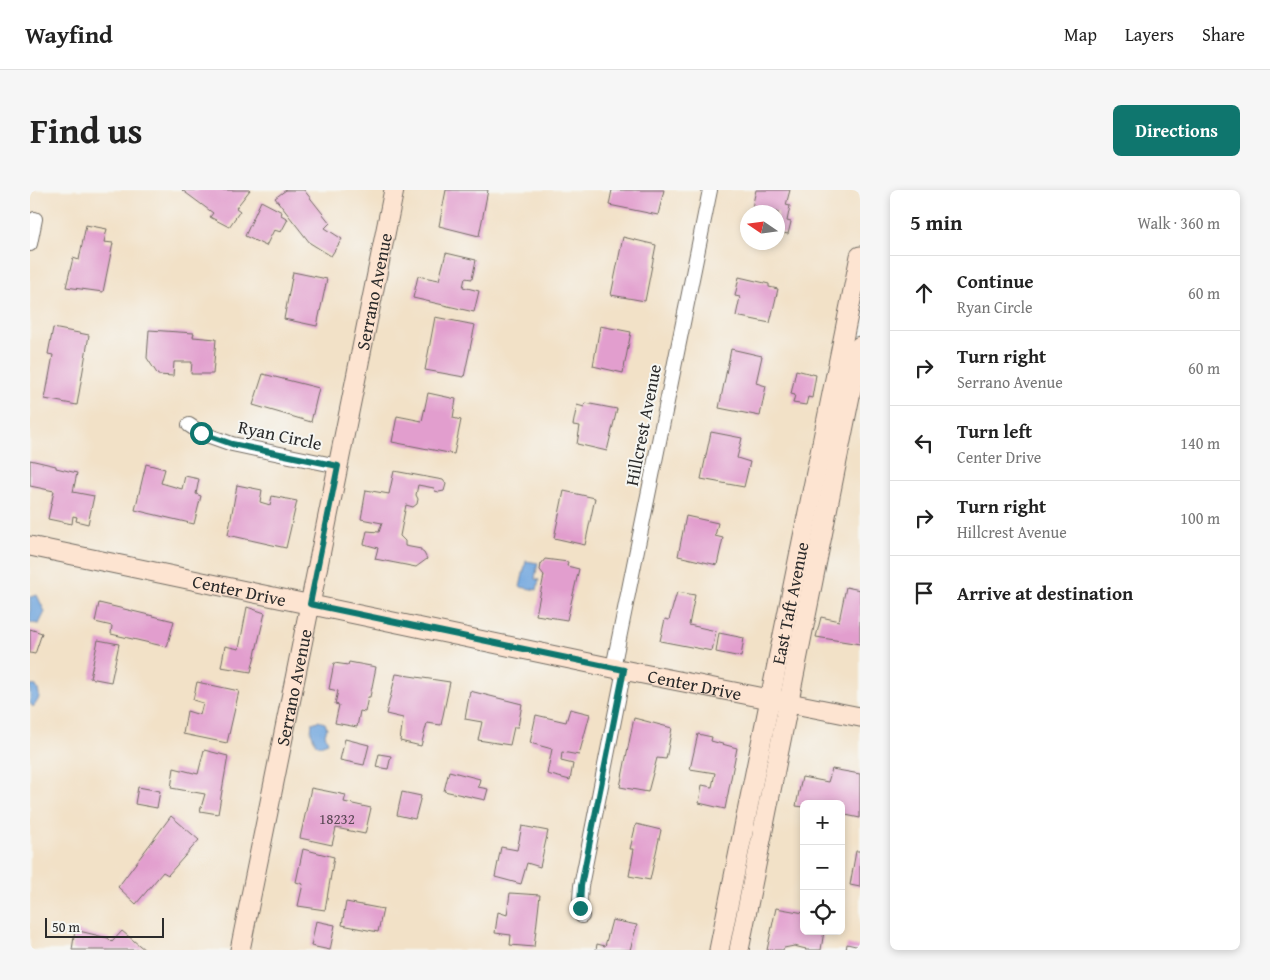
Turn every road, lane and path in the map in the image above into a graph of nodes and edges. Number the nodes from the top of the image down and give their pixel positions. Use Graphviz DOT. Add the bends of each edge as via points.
graph roads {
  1 [pos="394,190"];
  2 [pos="710,190"];
  3 [pos="35,220"];
  4 [pos="30,244"];
  5 [pos="860,256"];
  6 [pos="857,289"];
  7 [pos="860,346"];
  8 [pos="189,425"];
  9 [pos="338,466"];
  10 [pos="30,546"];
  11 [pos="310,604"];
  12 [pos="618,669"];
  13 [pos="779,701"];
  14 [pos="860,717"];
  15 [pos="582,916"];
  16 [pos="240,950"];
  17 [pos="719,950"];
  18 [pos="739,950"];
  1 -- 9 [label="street, Serrano Avenue"];
  2 -- 12 [label="street, Hillcrest Avenue"];
  3 -- 4 [label="street"];
  5 -- 6 [label="street, East Taft Avenue"];
  6 -- 13 [label="street, East Taft Avenue"];
  7 -- 13 [label="street, East Taft Avenue"];
  8 -- 9 [label="street, Ryan Circle" via="232,444"];
  9 -- 11 [label="street, Serrano Avenue"];
  10 -- 11 [label="street, Center Drive"];
  11 -- 12 [label="street, Center Drive"];
  11 -- 16 [label="street, Serrano Avenue"];
  12 -- 13 [label="street, Center Drive"];
  12 -- 15 [label="street, Hillcrest Avenue" via="581,886"];
  13 -- 14 [label="street, Center Drive"];
  13 -- 17 [label="street, East Taft Avenue"];
  13 -- 18 [label="street, East Taft Avenue"];
}
